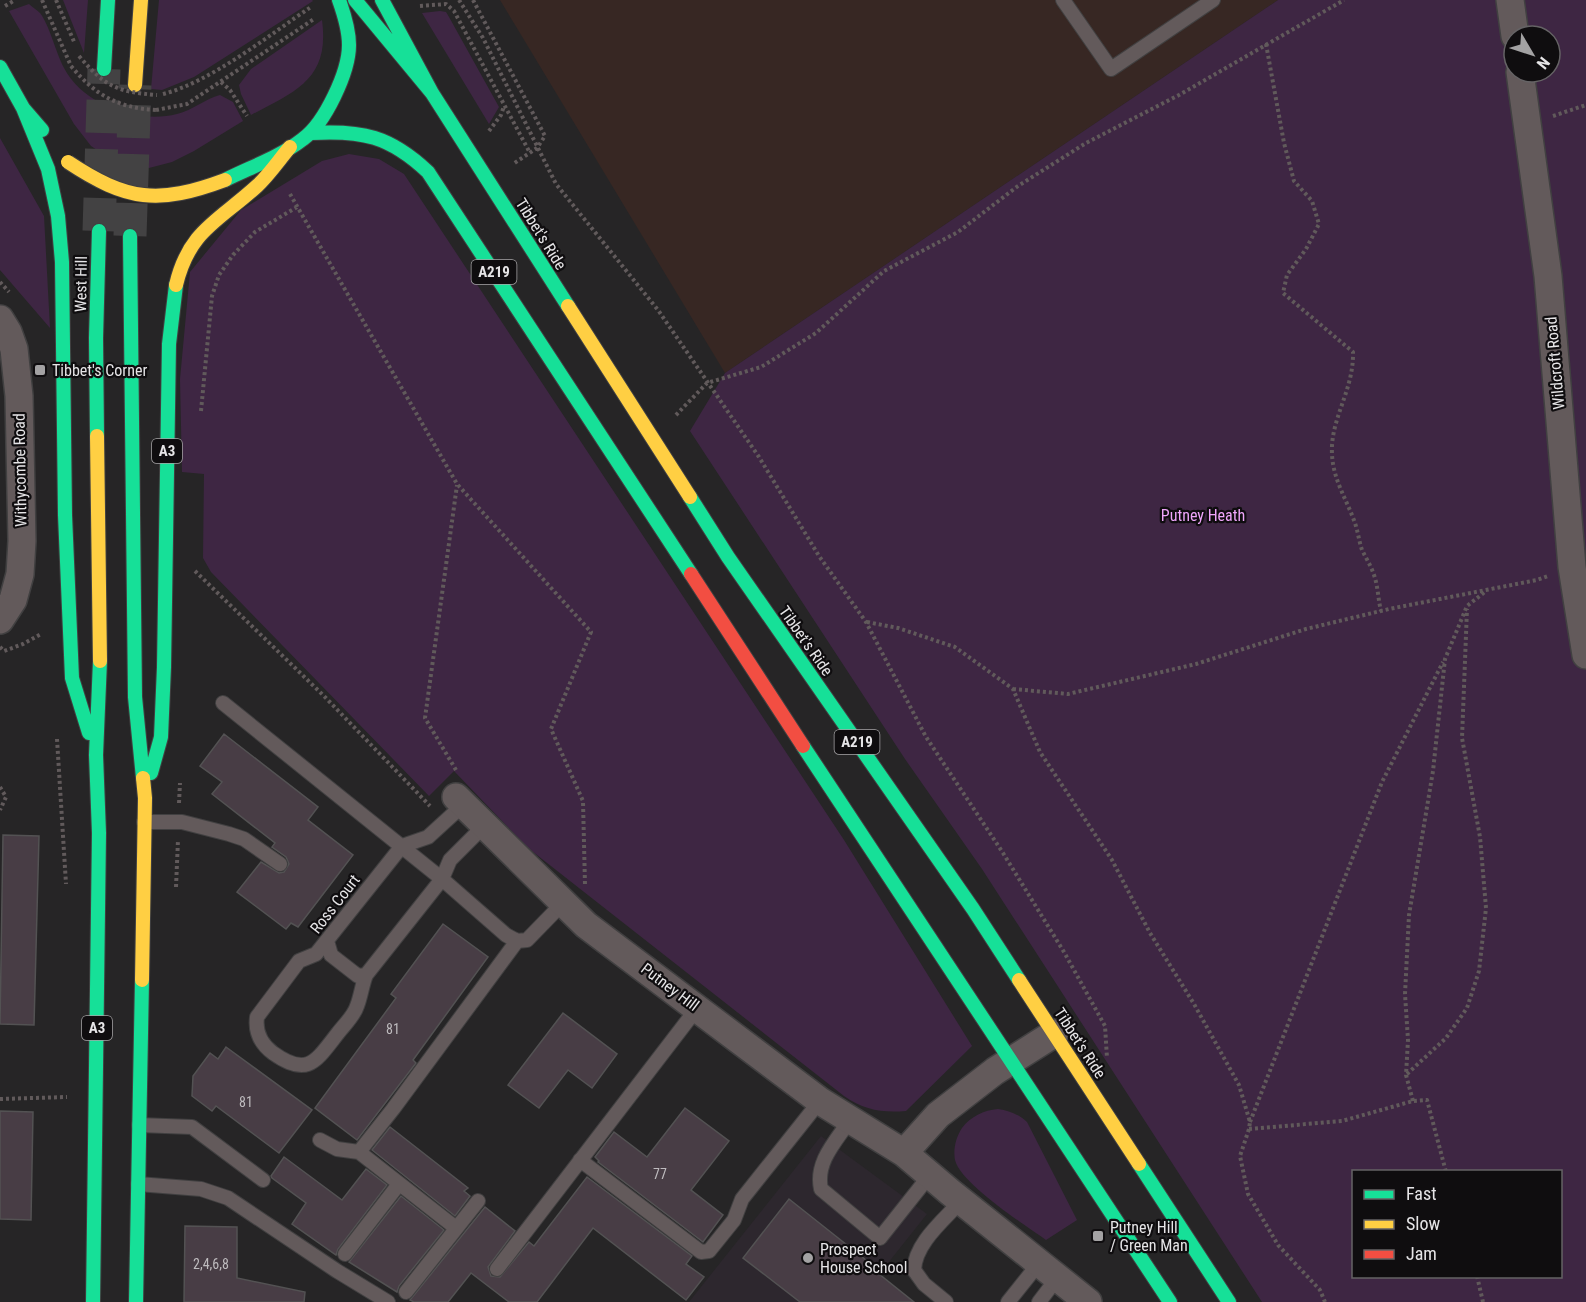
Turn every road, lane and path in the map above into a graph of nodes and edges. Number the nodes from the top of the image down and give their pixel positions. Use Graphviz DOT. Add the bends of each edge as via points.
graph roads {
  1 [pos="15,0"];
  2 [pos="42,0"];
  3 [pos="56,0"];
  4 [pos="108,0"];
  5 [pos="141,0"];
  6 [pos="339,0"];
  7 [pos="356,0"];
  8 [pos="381,0"];
  9 [pos="459,0"];
  10 [pos="473,0"];
  11 [pos="1063,0"];
  12 [pos="1213,0"];
  13 [pos="1344,0"];
  14 [pos="1510,0"];
  15 [pos="5,6"];
  16 [pos="311,6"];
  17 [pos="419,6"];
  18 [pos="317,16"];
  19 [pos="1513,24"];
  20 [pos="1266,44"];
  21 [pos="0,67"];
  22 [pos="104,69"];
  23 [pos="221,82"];
  24 [pos="1522,84"];
  25 [pos="135,85"];
  26 [pos="432,93"];
  27 [pos="504,105"];
  28 [pos="1586,105"];
  29 [pos="23,108"];
  30 [pos="247,116"];
  31 [pos="1528,125"];
  32 [pos="311,133"];
  33 [pos="487,134"];
  34 [pos="290,147"];
  35 [pos="537,148"];
  36 [pos="530,153"];
  37 [pos="509,167"];
  38 [pos="288,190"];
  39 [pos="297,207"];
  40 [pos="99,231"];
  41 [pos="130,236"];
  42 [pos="0,319"];
  43 [pos="708,383"];
  44 [pos="201,412"];
  45 [pos="676,416"];
  46 [pos="10,473"];
  47 [pos="457,484"];
  48 [pos="188,565"];
  49 [pos="1572,567"];
  50 [pos="1488,589"];
  51 [pos="1467,606"];
  52 [pos="1381,611"];
  53 [pos="0,620"];
  54 [pos="866,622"];
  55 [pos="47,631"];
  56 [pos="4,651"];
  57 [pos="1586,655"];
  58 [pos="1445,659"];
  59 [pos="1013,689"];
  60 [pos="223,703"];
  61 [pos="96,755"];
  62 [pos="0,787"];
  63 [pos="145,798"];
  64 [pos="459,801"];
  65 [pos="0,810"];
  66 [pos="144,822"];
  67 [pos="484,826"];
  68 [pos="402,846"];
  69 [pos="280,864"];
  70 [pos="442,879"];
  71 [pos="562,903"];
  72 [pos="586,925"];
  73 [pos="327,941"];
  74 [pos="517,941"];
  75 [pos="366,975"];
  76 [pos="698,1007"];
  77 [pos="1055,1034"];
  78 [pos="1010,1062"];
  79 [pos="1107,1065"];
  80 [pos="1406,1075"];
  81 [pos="67,1097"];
  82 [pos="0,1099"];
  83 [pos="820,1101"];
  84 [pos="1413,1101"];
  85 [pos="850,1120"];
  86 [pos="1250,1122"];
  87 [pos="139,1125"];
  88 [pos="1249,1129"];
  89 [pos="320,1140"];
  90 [pos="358,1152"];
  91 [pos="904,1153"];
  92 [pos="580,1160"];
  93 [pos="1445,1170"];
  94 [pos="930,1175"];
  95 [pos="263,1180"];
  96 [pos="138,1184"];
  97 [pos="399,1184"];
  98 [pos="478,1201"];
  99 [pos="961,1201"];
  100 [pos="456,1228"];
  101 [pos="345,1254"];
  102 [pos="496,1269"];
  103 [pos="1049,1270"];
  104 [pos="1477,1278"];
  105 [pos="406,1292"];
  106 [pos="93,1302"];
  107 [pos="136,1302"];
  108 [pos="388,1302"];
  109 [pos="946,1302"];
  110 [pos="1008,1302"];
  111 [pos="1039,1302"];
  112 [pos="1088,1302"];
  113 [pos="1170,1302"];
  114 [pos="1229,1302"];
  115 [pos="1325,1302"];
  116 [pos="1483,1302"];
  1 -- 15 [label="path"];
  2 -- 23 [label="path, bridge" via="71,66 103,97 138,109 156,110 187,104"];
  3 -- 16 [label="path, bridge" via="80,56 92,71 128,93 157,95 182,89 216,70"];
  4 -- 22 [label="main road"];
  5 -- 25 [label="main road"];
  6 -- 32 [label="main road" via="349,51 340,80"];
  7 -- 26 [label="main road, Tibbet's Ride / A219"];
  8 -- 26 [label="main road"];
  9 -- 35 [label="path" via="483,38"];
  10 -- 35 [label="path" via="545,136"];
  11 -- 12 [label="lane" via="1111,69"];
  13 -- 20 [label="path"];
  14 -- 19 [label="street"];
  17 -- 27 [label="path" via="446,4 454,11"];
  18 -- 23 [label="path"];
  20 -- 43 [label="path" via="1086,143 1018,186 958,232 884,271 816,333 761,367"];
  20 -- 52 [label="path" via="1294,181 1311,201 1319,224 1287,275 1283,292 1353,352 1347,393 1334,428 1332,454 1341,491 1374,575"];
  21 -- 29 [label="main road"];
  23 -- 30 [label="path"];
  24 -- 31 [label="street, Wildcroft Road"];
  26 -- 77 [label="main road, Tibbet's Ride / A219" via="728,557 974,909"];
  27 -- 33 [label="path"];
  27 -- 36 [label="path"];
  28 -- 31 [label="path"];
  29 -- 34 [label="main road, bridge" via="61,153 103,184 144,196 189,194"];
  29 -- 61 [label="main road, A3" via="48,169 58,216 72,678"];
  31 -- 49 [label="street, Wildcroft Road" via="1548,276"];
  32 -- 34 [label="main road"];
  32 -- 78 [label="main road, A219" via="340,131 390,141 411,154 428,172"];
  34 -- 63 [label="main road, A3" via="257,186 214,219 192,244 177,278 169,344 161,737"];
  35 -- 36 [label="path"];
  35 -- 43 [label="path" via="556,184 658,310"];
  36 -- 37 [label="path"];
  38 -- 39 [label="path"];
  39 -- 44 [label="path" via="255,232 219,275 212,296"];
  39 -- 47 [label="path"];
  40 -- 61 [label="main road, West Hill / A3"];
  41 -- 63 [label="main road, A3" via="135,697"];
  42 -- 46 [label="street, Withycombe Road" via="11,340 19,396"];
  43 -- 45 [label="path"];
  43 -- 54 [label="path"];
  46 -- 53 [label="street, Withycombe Road" via="22,541 20,574 13,600"];
  47 -- 64 [label="path" via="426,718 466,786"];
  47 -- 72 [label="path" via="591,632 551,729 583,801"];
  48 -- 64 [label="path" via="324,696 435,811"];
  49 -- 50 [label="path" via="1537,580"];
  49 -- 57 [label="street, Wildcroft Road"];
  50 -- 51 [label="path"];
  50 -- 52 [label="path"];
  51 -- 58 [label="path"];
  51 -- 80 [label="path" via="1462,738 1480,837 1486,908 1479,970 1467,1008 1446,1038"];
  52 -- 59 [label="path" via="1306,628 1196,664 1068,694"];
  54 -- 59 [label="path" via="955,647"];
  54 -- 79 [label="path" via="926,737 1003,853 1105,1026"];
  55 -- 56 [label="path"];
  58 -- 80 [label="path" via="1433,771 1409,915"];
  58 -- 86 [label="path" via="1382,782"];
  59 -- 86 [label="path" via="1040,752 1112,860 1239,1085"];
  60 -- 68 [label="lane"];
  61 -- 106 [label="main road, A3" via="99,833"];
  62 -- 65 [label="path" via="6,797"];
  63 -- 66 [label="main road, A3"];
  64 -- 67 [label="street, Putney Hill"];
  64 -- 68 [label="lane" via="428,837"];
  66 -- 69 [label="lane" via="183,822 229,834 244,839"];
  66 -- 87 [label="main road, A3"];
  67 -- 70 [label="lane, Ross Court" via="450,860"];
  67 -- 71 [label="street, Putney Hill"];
  68 -- 70 [label="lane"];
  68 -- 73 [label="lane, Ross Court"];
  70 -- 74 [label="lane" via="506,936"];
  70 -- 75 [label="lane, Ross Court"];
  71 -- 72 [label="street, Putney Hill"];
  71 -- 74 [label="lane" via="527,939"];
  72 -- 76 [label="street, Putney Hill"];
  73 -- 75 [label="lane" via="331,955 358,976"];
  73 -- 75 [label="lane, Ross Court" via="316,954 300,961 257,1017 256,1029 268,1049 295,1066 319,1058 357,1008"];
  74 -- 90 [label="lane"];
  76 -- 83 [label="street, Putney Hill"];
  76 -- 92 [label="lane"];
  77 -- 78 [label="street"];
  77 -- 114 [label="main road, Tibbet's Ride / A219"];
  78 -- 91 [label="street" via="938,1115"];
  78 -- 113 [label="main road, A219"];
  80 -- 84 [label="path"];
  81 -- 82 [label="path"];
  83 -- 85 [label="street, Putney Hill"];
  83 -- 92 [label="lane" via="742,1199 734,1220 709,1251 701,1252"];
  84 -- 88 [label="path" via="1341,1121"];
  84 -- 93 [label="path" via="1427,1100"];
  85 -- 91 [label="street, Putney Hill"];
  85 -- 94 [label="lane" via="824,1158 819,1178 821,1189 880,1238"];
  86 -- 88 [label="path"];
  87 -- 95 [label="lane" via="192,1127"];
  87 -- 96 [label="main road, A3"];
  88 -- 115 [label="path" via="1240,1156 1248,1194 1278,1245 1320,1290"];
  89 -- 90 [label="lane" via="337,1149"];
  90 -- 97 [label="lane"];
  91 -- 94 [label="street, Putney Hill"];
  92 -- 102 [label="lane"];
  94 -- 99 [label="street, Putney Hill"];
  96 -- 107 [label="main road, A3"];
  96 -- 108 [label="lane" via="201,1189 228,1198"];
  97 -- 100 [label="lane"];
  97 -- 101 [label="lane"];
  98 -- 100 [label="lane"];
  99 -- 103 [label="street, Putney Hill"];
  99 -- 109 [label="lane" via="914,1259 914,1270 924,1284"];
  100 -- 105 [label="lane"];
  103 -- 110 [label="lane"];
  103 -- 111 [label="lane"];
  103 -- 112 [label="street, Putney Hill"];
  104 -- 116 [label="path"];
}
